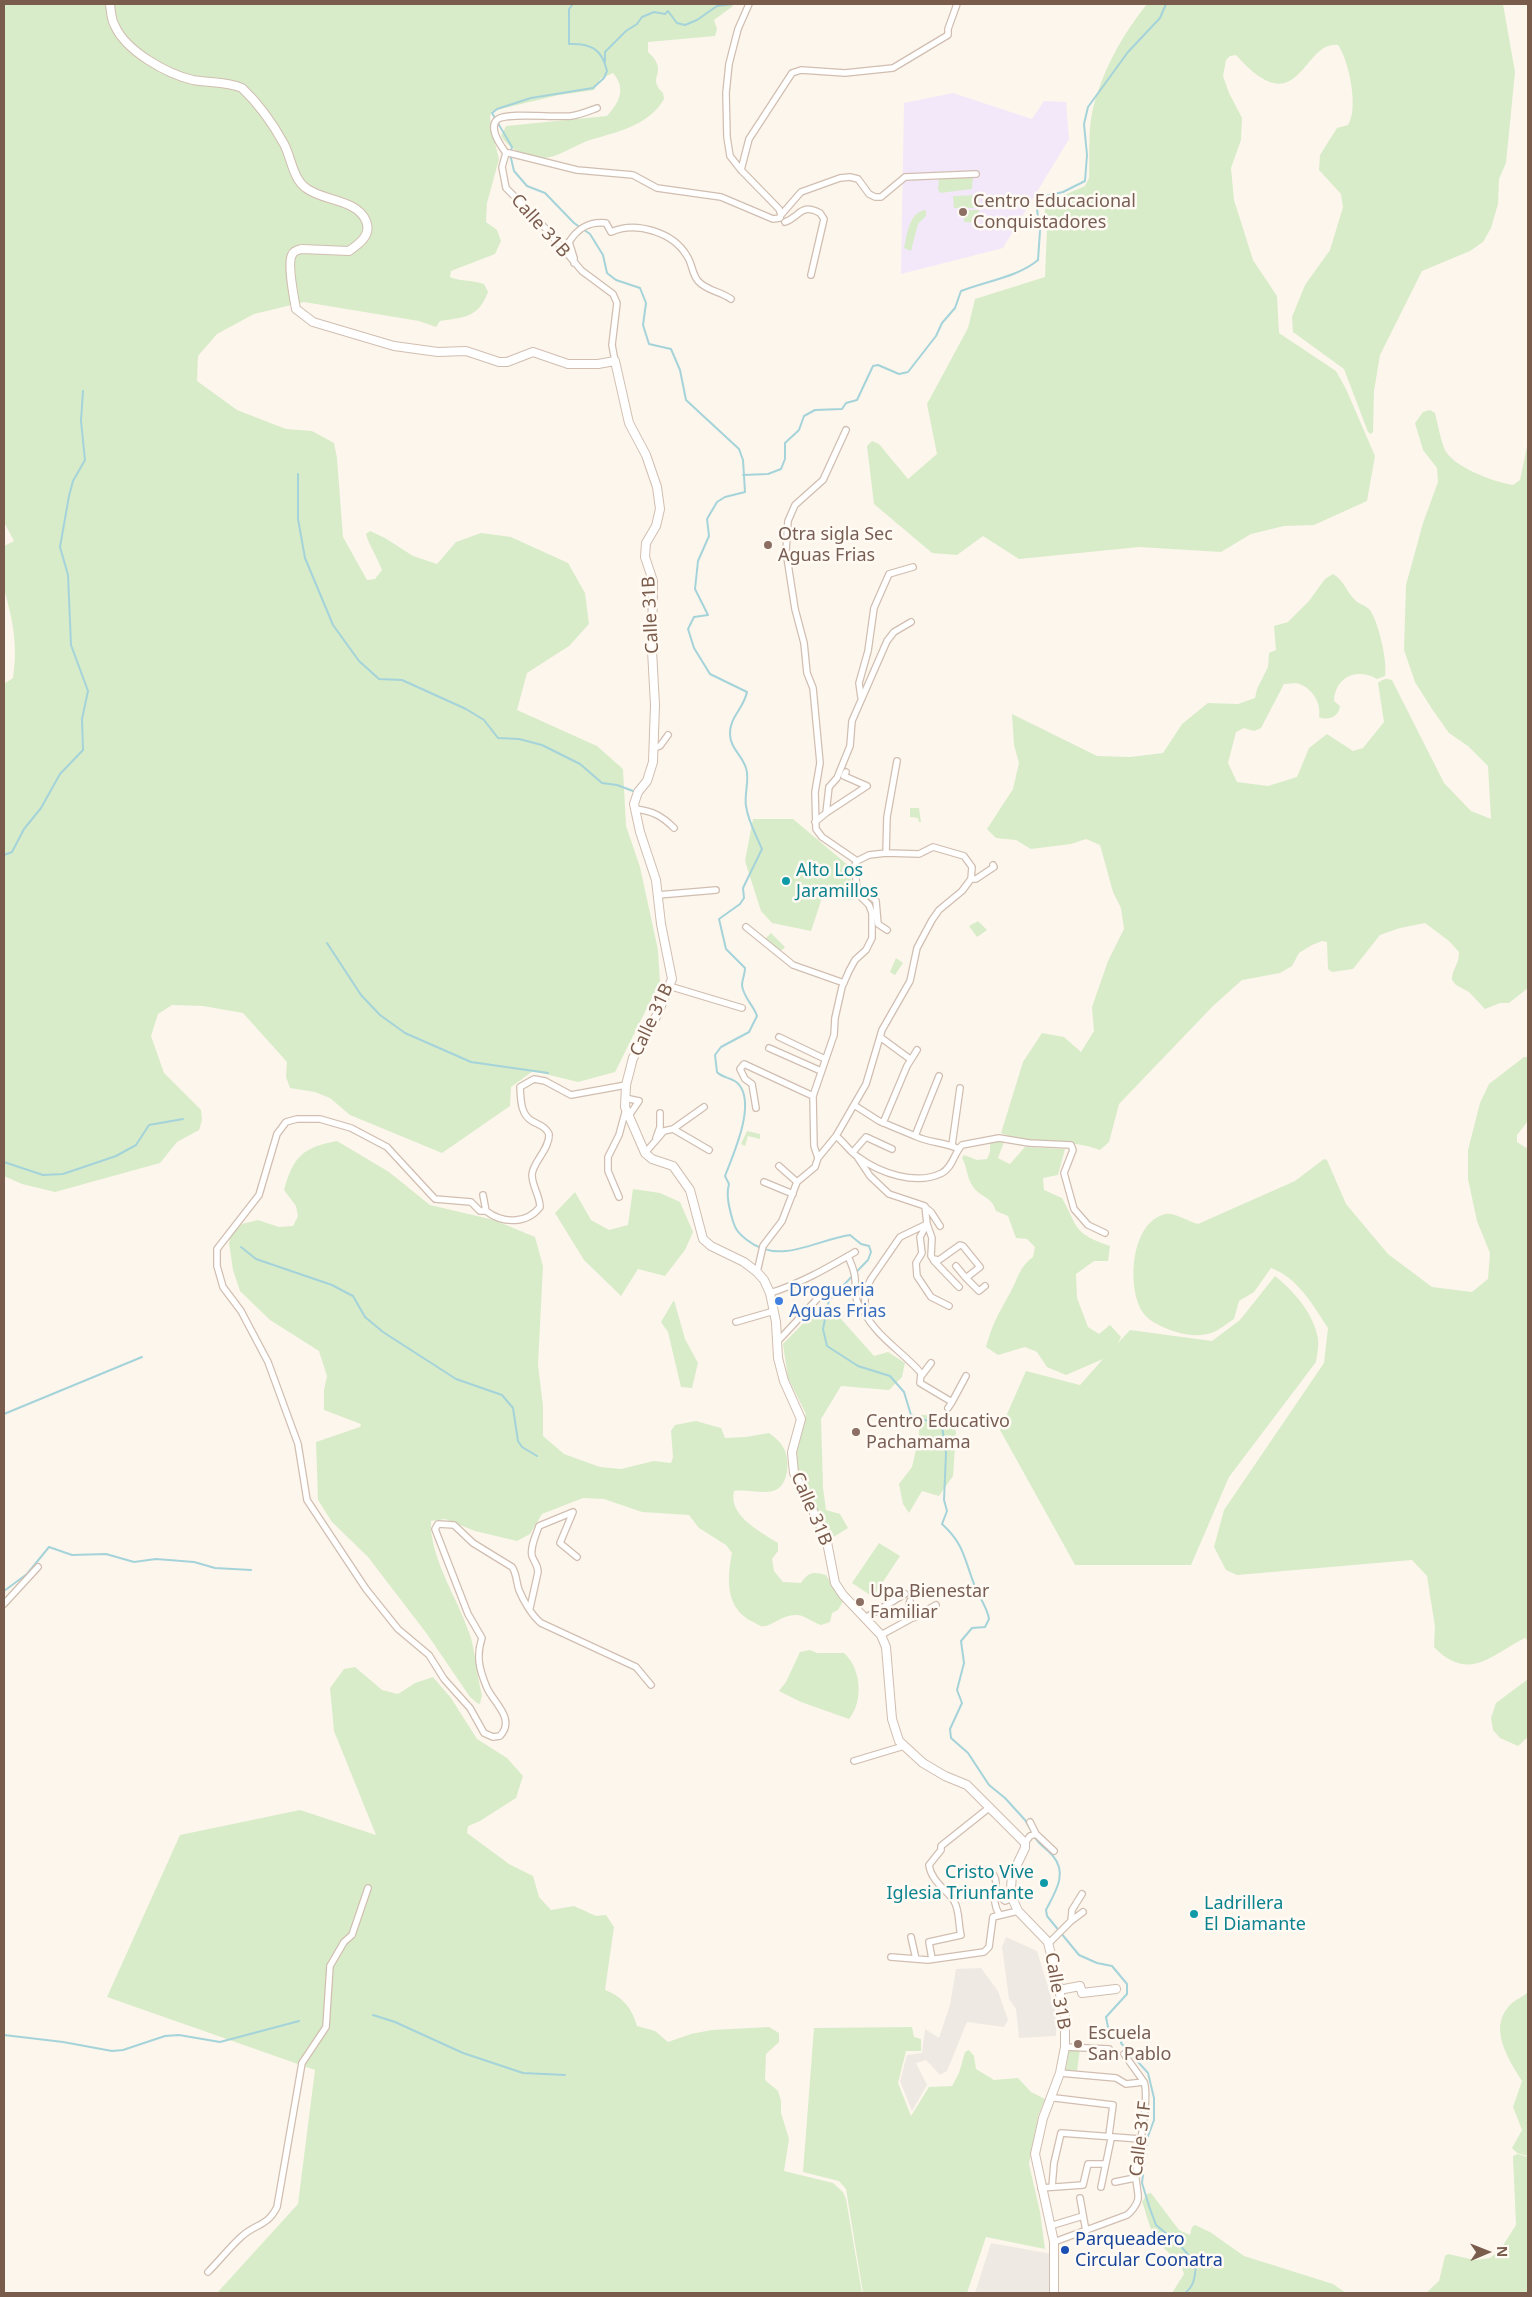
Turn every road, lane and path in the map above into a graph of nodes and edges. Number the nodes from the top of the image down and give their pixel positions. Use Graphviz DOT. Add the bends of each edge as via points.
graph roads {
  1 [pos="110,4"];
  2 [pos="749,4"];
  3 [pos="957,4"];
  4 [pos="597,108"];
  5 [pos="509,154"];
  6 [pos="740,170"];
  7 [pos="976,174"];
  8 [pos="781,215"];
  9 [pos="785,222"];
  10 [pos="574,263"];
  11 [pos="811,275"];
  12 [pos="731,299"];
  13 [pos="616,361"];
  14 [pos="846,430"];
  15 [pos="913,567"];
  16 [pos="911,622"];
  17 [pos="861,697"];
  18 [pos="668,735"];
  19 [pos="654,748"];
  20 [pos="896,761"];
  21 [pos="846,772"];
  22 [pos="634,809"];
  23 [pos="826,813"];
  24 [pos="815,822"];
  25 [pos="674,828"];
  26 [pos="886,853"];
  27 [pos="857,861"];
  28 [pos="993,865"];
  29 [pos="971,879"];
  30 [pos="716,890"];
  31 [pos="658,894"];
  32 [pos="868,895"];
  33 [pos="746,927"];
  34 [pos="887,930"];
  35 [pos="844,983"];
  36 [pos="669,986"];
  37 [pos="742,1008"];
  38 [pos="779,1037"];
  39 [pos="880,1037"];
  40 [pos="769,1048"];
  41 [pos="917,1050"];
  42 [pos="825,1059"];
  43 [pos="910,1059"];
  44 [pos="821,1071"];
  45 [pos="939,1076"];
  46 [pos="626,1085"];
  47 [pos="960,1088"];
  48 [pos="813,1096"];
  49 [pos="625,1098"];
  50 [pos="854,1105"];
  51 [pos="704,1107"];
  52 [pos="756,1108"];
  53 [pos="627,1113"];
  54 [pos="660,1113"];
  55 [pos="883,1122"];
  56 [pos="673,1129"];
  57 [pos="836,1136"];
  58 [pos="915,1136"];
  59 [pos="656,1140"];
  60 [pos="952,1145"];
  61 [pos="959,1149"];
  62 [pos="709,1150"];
  63 [pos="892,1150"];
  64 [pos="646,1153"];
  65 [pos="855,1154"];
  66 [pos="818,1158"];
  67 [pos="779,1166"];
  68 [pos="764,1182"];
  69 [pos="797,1182"];
  70 [pos="793,1194"];
  71 [pos="483,1195"];
  72 [pos="619,1197"];
  73 [pos="926,1208"];
  74 [pos="486,1211"];
  75 [pos="927,1224"];
  76 [pos="940,1226"];
  77 [pos="1105,1233"];
  78 [pos="855,1252"];
  79 [pos="848,1256"];
  80 [pos="933,1259"];
  81 [pos="956,1266"];
  82 [pos="757,1272"];
  83 [pos="966,1278"];
  84 [pos="985,1286"];
  85 [pos="959,1287"];
  86 [pos="770,1293"];
  87 [pos="819,1297"];
  88 [pos="949,1306"];
  89 [pos="774,1311"];
  90 [pos="864,1312"];
  91 [pos="736,1322"];
  92 [pos="778,1341"];
  93 [pos="931,1363"];
  94 [pos="922,1375"];
  95 [pos="966,1376"];
  96 [pos="952,1402"];
  97 [pos="948,1408"];
  98 [pos="577,1558"];
  99 [pos="38,1567"];
  100 [pos="905,1594"];
  101 [pos="910,1601"];
  102 [pos="4,1604"];
  103 [pos="936,1605"];
  104 [pos="530,1608"];
  105 [pos="916,1617"];
  106 [pos="865,1618"];
  107 [pos="881,1635"];
  108 [pos="651,1685"];
  109 [pos="904,1746"];
  110 [pos="854,1761"];
  111 [pos="990,1806"];
  112 [pos="1030,1822"];
  113 [pos="1030,1838"];
  114 [pos="1054,1851"];
  115 [pos="978,1869"];
  116 [pos="368,1888"];
  117 [pos="995,1892"];
  118 [pos="1082,1894"];
  119 [pos="1013,1898"];
  120 [pos="1018,1911"];
  121 [pos="1083,1912"];
  122 [pos="999,1914"];
  123 [pos="1071,1921"];
  124 [pos="911,1937"];
  125 [pos="1048,1944"];
  126 [pos="891,1957"];
  127 [pos="916,1959"];
  128 [pos="932,1960"];
  129 [pos="1116,1989"];
  130 [pos="1059,1990"];
  131 [pos="1065,2047"];
  132 [pos="1109,2049"];
  133 [pos="1124,2054"];
  134 [pos="1060,2073"];
  135 [pos="1143,2082"];
  136 [pos="1126,2084"];
  137 [pos="1131,2091"];
  138 [pos="1054,2098"];
  139 [pos="1110,2138"];
  140 [pos="1140,2140"];
  141 [pos="1056,2154"];
  142 [pos="1064,2154"];
  143 [pos="1105,2164"];
  144 [pos="1135,2178"];
  145 [pos="1115,2182"];
  146 [pos="1052,2187"];
  147 [pos="1102,2187"];
  148 [pos="1041,2188"];
  149 [pos="1080,2198"];
  150 [pos="1083,2216"];
  151 [pos="1050,2226"];
  152 [pos="1086,2231"];
  153 [pos="1054,2242"];
  154 [pos="208,2272"];
  155 [pos="1054,2293"];
  1 -- 13 [label="street" via="114,24 131,47 172,74 242,88 283,142 305,188 357,210 364,218 367,230 364,238 349,251 302,249 292,254 296,308 313,322 394,346 438,352 466,351 499,362 533,352 568,364"];
  2 -- 6 [label="street" via="732,50 726,93 730,156"];
  3 -- 6 [label="street" via="948,35 900,66 878,71 801,70 792,73 749,139"];
  4 -- 5 [label="street" via="572,116 513,116 496,122 495,134"];
  5 -- 8 [label="street" via="577,170 633,175 657,188 721,197 773,219"];
  5 -- 10 [label="street, Calle 31B" via="502,167 506,188"];
  6 -- 8 [label="street" via="779,209"];
  7 -- 8 [label="street" via="905,177 881,197 869,194 858,180 840,178 801,192"];
  9 -- 11 [label="street" via="802,209 815,210 823,216"];
  10 -- 12 [label="street" via="569,242 582,226 596,221 606,222 611,232 621,228 646,229 670,237 688,257 696,279 704,287"];
  10 -- 13 [label="street, Calle 31B" via="615,296 612,344"];
  13 -- 19 [label="street, Calle 31B" via="629,423 646,455 657,487 660,510 656,526 646,543 645,557 653,581"];
  14 -- 24 [label="street" via="823,480 794,505 787,527 786,551 795,609 804,643 806,673 813,688 820,762"];
  15 -- 17 [label="street" via="889,574 874,608 868,651 859,683"];
  16 -- 17 [label="street" via="894,632 887,641"];
  17 -- 23 [label="street" via="852,721 850,746 837,778 829,787"];
  18 -- 19 [label="street" via="660,746"];
  19 -- 22 [label="street, Calle 31B" via="652,770 638,792"];
  20 -- 26 [label="street" via="887,817"];
  21 -- 23 [label="street" via="844,776 867,786"];
  22 -- 25 [label="street" via="663,816"];
  22 -- 31 [label="street, Calle 31B"];
  23 -- 24 [label="street"];
  24 -- 27 [label="street" via="818,833"];
  26 -- 27 [label="street" via="870,854"];
  26 -- 29 [label="street" via="919,854 933,847 961,855 972,867"];
  27 -- 35 [label="street" via="854,873 857,892 869,905 873,930 870,944 855,960"];
  28 -- 29 [label="street" via="976,879"];
  29 -- 39 [label="street" via="932,920 917,948 910,981"];
  30 -- 31 [label="street"];
  31 -- 36 [label="street, Calle 31B" via="671,967"];
  32 -- 34 [label="street" via="876,901 878,924"];
  33 -- 35 [label="street" via="793,965"];
  35 -- 42 [label="street" via="834,1035"];
  36 -- 37 [label="street"];
  36 -- 46 [label="street, Calle 31B" via="658,1014 633,1058"];
  38 -- 42 [label="street"];
  39 -- 43 [label="street"];
  39 -- 50 [label="street" via="866,1084"];
  40 -- 44 [label="street"];
  41 -- 43 [label="street"];
  42 -- 44 [label="street"];
  43 -- 55 [label="street"];
  44 -- 48 [label="street"];
  45 -- 58 [label="street"];
  46 -- 49 [label="street, Calle 31B"];
  46 -- 74 [label="street" via="571,1095 540,1080 534,1079 520,1086 525,1114 546,1128 549,1134 532,1176 540,1207 534,1214 515,1221 492,1216"];
  47 -- 60 [label="street"];
  48 -- 52 [label="street" via="744,1064 740,1069 752,1084"];
  48 -- 66 [label="street" via="814,1146"];
  49 -- 53 [label="street, Calle 31B"];
  49 -- 53 [label="street" via="639,1102"];
  50 -- 55 [label="street"];
  50 -- 57 [label="street"];
  51 -- 56 [label="street"];
  53 -- 64 [label="street, Calle 31B"];
  53 -- 72 [label="street" via="608,1157 608,1171"];
  54 -- 59 [label="street"];
  55 -- 58 [label="street"];
  56 -- 59 [label="street" via="664,1131"];
  56 -- 62 [label="street"];
  57 -- 65 [label="street"];
  57 -- 66 [label="street"];
  58 -- 60 [label="street" via="926,1142"];
  59 -- 64 [label="street"];
  60 -- 61 [label="street"];
  61 -- 65 [label="street" via="943,1173 909,1178 887,1173"];
  61 -- 77 [label="street" via="962,1145 990,1139 1071,1145 1073,1150 1064,1173 1074,1209 1088,1225"];
  63 -- 65 [label="street" via="866,1136"];
  64 -- 82 [label="street, Calle 31B" via="652,1159 669,1163 681,1176 690,1190 703,1239"];
  65 -- 73 [label="street" via="870,1176 889,1194 924,1204"];
  66 -- 69 [label="street" via="815,1167"];
  67 -- 69 [label="street"];
  68 -- 70 [label="street"];
  69 -- 70 [label="street"];
  70 -- 82 [label="street" via="782,1221 763,1246"];
  71 -- 74 [label="street"];
  73 -- 75 [label="street"];
  73 -- 76 [label="street"];
  74 -- 104 [label="street" via="480,1211 471,1202 435,1199 387,1147 351,1128 320,1119 297,1119 286,1122 277,1134 259,1195 217,1249 217,1266 223,1287 241,1311 268,1362 298,1444 307,1500 366,1589 398,1629 429,1655 444,1679 470,1708 484,1733 493,1737 505,1731 506,1721 498,1702 488,1690 481,1670 477,1652 482,1638 468,1614 434,1529 438,1524 454,1526 473,1543 512,1567 519,1590"];
  75 -- 80 [label="street" via="931,1232 930,1256"];
  75 -- 88 [label="street" via="920,1237 922,1253 916,1263 917,1276 931,1297"];
  75 -- 90 [label="street" via="895,1244 869,1284"];
  78 -- 79 [label="street"];
  79 -- 86 [label="street"];
  79 -- 90 [label="street" via="855,1278 857,1306"];
  80 -- 83 [label="street" via="939,1260 960,1245 966,1248 983,1266"];
  80 -- 85 [label="street"];
  81 -- 83 [label="street"];
  82 -- 86 [label="street, Calle 31B"];
  83 -- 84 [label="street" via="979,1291"];
  86 -- 89 [label="street, Calle 31B"];
  87 -- 92 [label="street"];
  89 -- 91 [label="street"];
  89 -- 92 [label="street, Calle 31B"];
  90 -- 94 [label="street" via="886,1340 908,1357"];
  92 -- 106 [label="street, Calle 31B" via="778,1358 784,1381 801,1418 792,1452 794,1473 826,1537 835,1583"];
  93 -- 94 [label="street"];
  94 -- 96 [label="street" via="920,1383"];
  95 -- 96 [label="street"];
  96 -- 97 [label="street"];
  98 -- 104 [label="street" via="560,1543 573,1512 539,1526 532,1555 538,1572"];
  99 -- 102 [label="street"];
  100 -- 106 [label="street"];
  101 -- 105 [label="street"];
  103 -- 105 [label="street"];
  104 -- 108 [label="street" via="541,1623 636,1667"];
  105 -- 107 [label="street"];
  106 -- 107 [label="street, Calle 31B"];
  107 -- 109 [label="street, Calle 31B" via="886,1647 892,1719"];
  109 -- 110 [label="street"];
  109 -- 111 [label="street, Calle 31B" via="923,1763 967,1785"];
  111 -- 113 [label="street, Calle 31B"];
  111 -- 128 [label="street" via="941,1846 929,1866 932,1876 954,1902 961,1936 929,1942"];
  112 -- 113 [label="street"];
  113 -- 114 [label="street"];
  113 -- 119 [label="street, Calle 31B" via="1012,1875"];
  115 -- 117 [label="street" via="993,1873 997,1882"];
  116 -- 154 [label="street" via="352,1935 330,1966 326,2027 302,2063 277,2207 271,2220 242,2237"];
  117 -- 119 [label="street" via="1005,1901"];
  117 -- 122 [label="street" via="993,1898"];
  118 -- 123 [label="street" via="1072,1910"];
  119 -- 120 [label="street, Calle 31B"];
  120 -- 122 [label="street"];
  120 -- 125 [label="street, Calle 31B"];
  121 -- 123 [label="street"];
  122 -- 128 [label="street" via="991,1919 989,1947 984,1952"];
  123 -- 125 [label="street"];
  124 -- 127 [label="street"];
  125 -- 130 [label="street, Calle 31B"];
  126 -- 127 [label="street"];
  127 -- 128 [label="street"];
  129 -- 130 [label="street" via="1082,1993 1080,1986"];
  130 -- 131 [label="street, Calle 31B" via="1065,2016"];
  131 -- 132 [label="street"];
  131 -- 134 [label="street, Calle 31B"];
  133 -- 135 [label="street"];
  134 -- 136 [label="street" via="1116,2078"];
  134 -- 148 [label="street, Calle 31B" via="1037,2143 1036,2160"];
  135 -- 136 [label="street"];
  135 -- 140 [label="street, Calle 31F" via="1147,2106"];
  136 -- 137 [label="street"];
  138 -- 139 [label="street" via="1113,2105"];
  139 -- 140 [label="street"];
  139 -- 141 [label="street" via="1061,2133"];
  139 -- 143 [label="street"];
  140 -- 144 [label="street, Calle 31F"];
  141 -- 142 [label="street"];
  141 -- 146 [label="street"];
  143 -- 146 [label="street" via="1088,2164 1083,2185"];
  143 -- 147 [label="street"];
  144 -- 145 [label="street"];
  144 -- 152 [label="street, Calle 31F" via="1138,2199 1126,2215"];
  146 -- 148 [label="street"];
  148 -- 151 [label="street, Calle 31B"];
  149 -- 150 [label="street"];
  150 -- 151 [label="street"];
  150 -- 152 [label="street"];
  151 -- 153 [label="street, Calle 31B"];
  152 -- 153 [label="street"];
  153 -- 155 [label="street, Calle 31B"];
}
